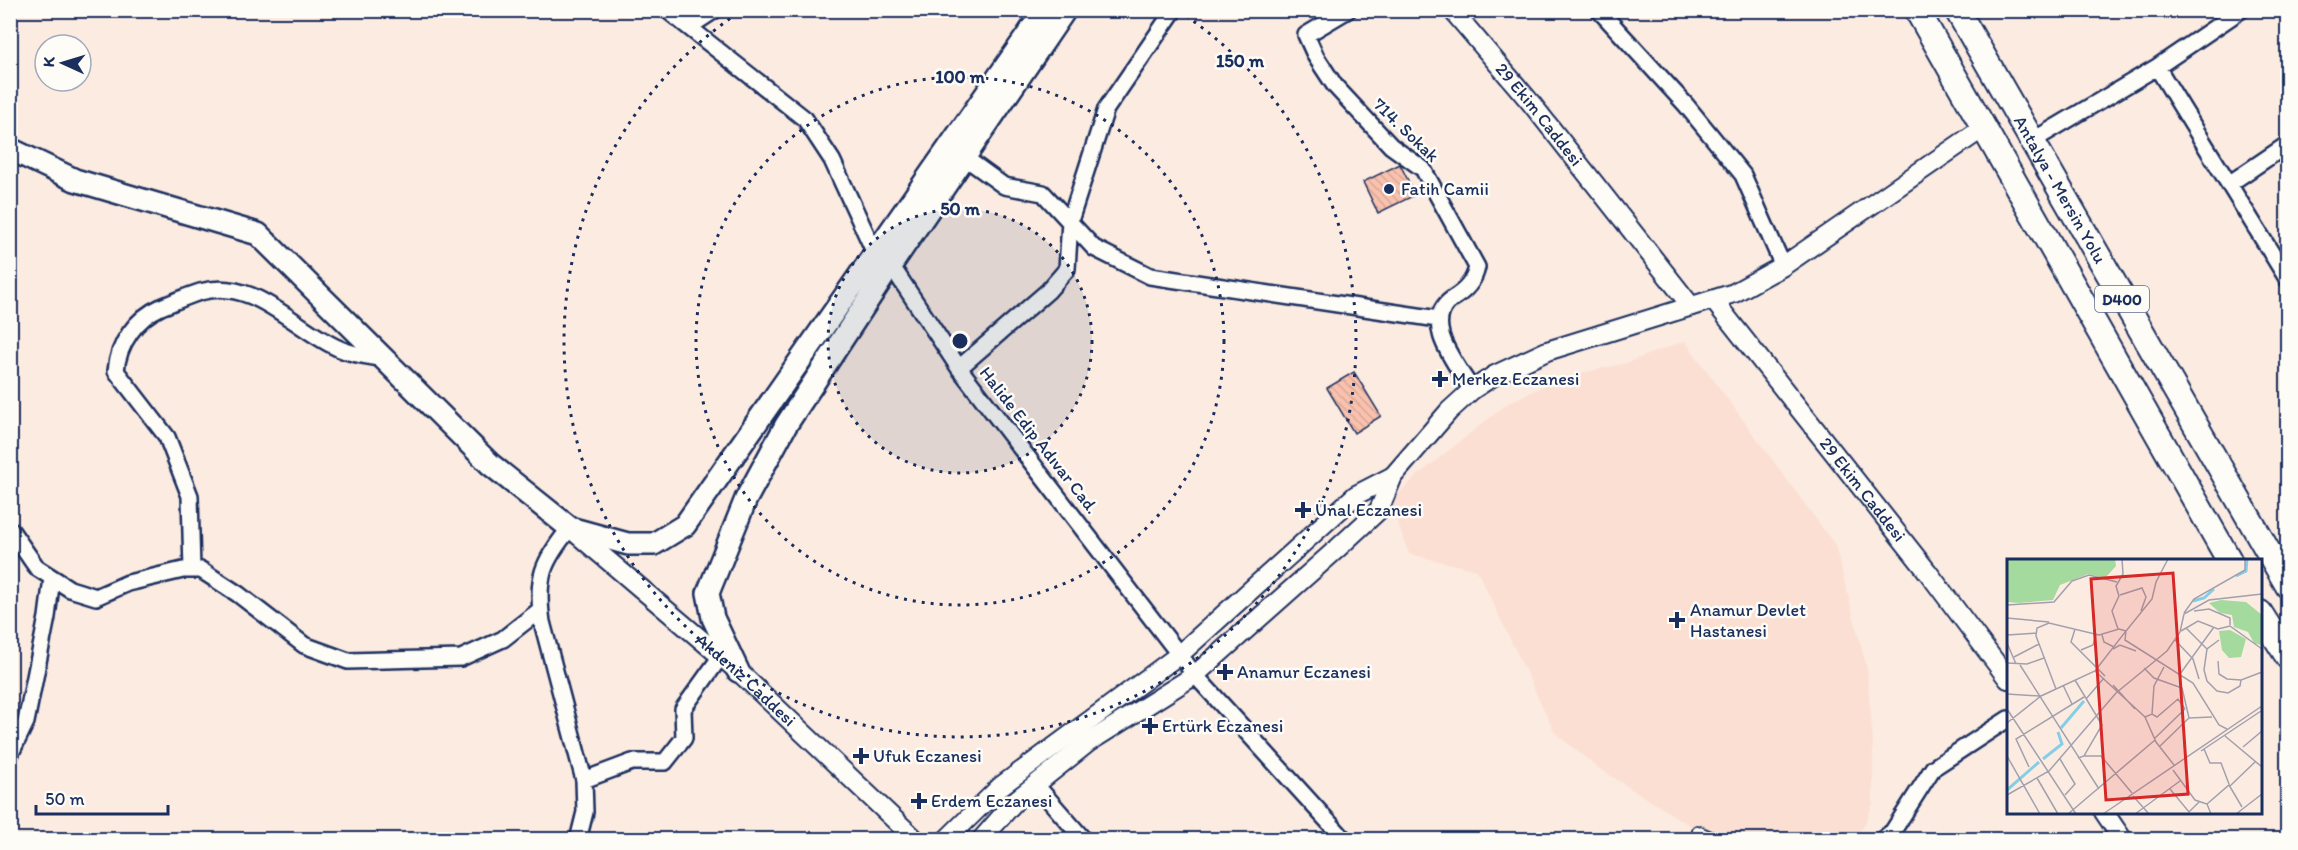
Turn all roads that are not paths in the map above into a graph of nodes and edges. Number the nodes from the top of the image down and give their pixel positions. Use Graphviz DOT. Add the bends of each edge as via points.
graph roads {
  1 [pos="667,10"];
  2 [pos="715,10"];
  3 [pos="1045,10"];
  4 [pos="1065,10"];
  5 [pos="1174,10"];
  6 [pos="1348,10"];
  7 [pos="1452,10"];
  8 [pos="1599,10"];
  9 [pos="1917,10"];
  10 [pos="1958,10"];
  11 [pos="2241,10"];
  12 [pos="688,27"];
  13 [pos="2157,67"];
  14 [pos="1983,128"];
  15 [pos="2032,141"];
  16 [pos="2288,144"];
  17 [pos="10,149"];
  18 [pos="964,157"];
  19 [pos="2229,184"];
  20 [pos="1070,221"];
  21 [pos="883,258"];
  22 [pos="1783,266"];
  23 [pos="2288,280"];
  24 [pos="1714,301"];
  25 [pos="1691,306"];
  26 [pos="1438,320"];
  27 [pos="385,359"];
  28 [pos="959,368"];
  29 [pos="1472,390"];
  30 [pos="1393,476"];
  31 [pos="570,528"];
  32 [pos="10,529"];
  33 [pos="2228,559"];
  34 [pos="192,570"];
  35 [pos="2285,577"];
  36 [pos="52,578"];
  37 [pos="540,610"];
  38 [pos="2262,617"];
  39 [pos="1180,654"];
  40 [pos="721,656"];
  41 [pos="2288,657"];
  42 [pos="738,671"];
  43 [pos="1196,675"];
  44 [pos="2007,678"];
  45 [pos="2007,720"];
  46 [pos="10,755"];
  47 [pos="584,780"];
  48 [pos="1036,785"];
  49 [pos="2105,814"];
  50 [pos="1697,830"];
  51 [pos="579,839"];
  52 [pos="916,840"];
  53 [pos="946,840"];
  54 [pos="981,840"];
  55 [pos="1083,840"];
  56 [pos="1345,840"];
  57 [pos="1720,840"];
  58 [pos="1882,840"];
  59 [pos="2123,840"];
  1 -- 12 [label="street, Halide Edip Adıvar Cad."];
  2 -- 12 [label="street"];
  3 -- 21 [label="main road"];
  4 -- 18 [label="main road"];
  5 -- 20 [label="street" via="1106,109"];
  6 -- 26 [label="street, 714. Sokak" via="1305,34 1316,57 1335,86 1391,146 1423,169 1477,267 1475,278 1444,305"];
  7 -- 25 [label="street, 29 Ekim Caddesi" via="1531,103"];
  8 -- 22 [label="street" via="1686,105 1743,175"];
  9 -- 14 [label="highway, Antalya - Mersin Yolu / D400"];
  10 -- 15 [label="highway, Antalya - Mersin Yolu / D400"];
  11 -- 13 [label="street"];
  12 -- 21 [label="street, Halide Edip Adıvar Cad." via="805,119 832,160"];
  13 -- 15 [label="street"];
  13 -- 19 [label="street"];
  14 -- 22 [label="street"];
  14 -- 33 [label="highway, Antalya - Mersin Yolu / D400"];
  15 -- 35 [label="highway, Antalya - Mersin Yolu / D400"];
  16 -- 19 [label="street"];
  17 -- 27 [label="main road" via="75,180 258,234"];
  18 -- 20 [label="street" via="1004,186 1043,193"];
  18 -- 21 [label="main road"];
  19 -- 23 [label="street"];
  20 -- 26 [label="street" via="1094,248 1150,276"];
  20 -- 28 [label="street" via="1067,269 1048,291"];
  21 -- 28 [label="street, Halide Edip Adıvar Cad."];
  21 -- 31 [label="main road" via="685,525 654,544 628,544"];
  21 -- 42 [label="main road" via="746,499 716,569 708,593 713,618"];
  22 -- 24 [label="street"];
  24 -- 25 [label="street"];
  24 -- 44 [label="street, 29 Ekim Caddesi"];
  25 -- 29 [label="street" via="1547,351"];
  26 -- 29 [label="street" via="1440,336"];
  27 -- 31 [label="main road" via="490,464"];
  27 -- 34 [label="street" via="340,349 255,297 232,290 201,291 151,312 132,329 117,355 116,371 167,437 190,496"];
  28 -- 39 [label="street, Halide Edip Adıvar Cad."];
  29 -- 30 [label="street"];
  30 -- 39 [label="street" via="1356,495"];
  30 -- 43 [label="street" via="1379,510"];
  31 -- 37 [label="street" via="543,568"];
  31 -- 40 [label="street, Akdeniz Caddesi"];
  32 -- 36 [label="street" via="37,568"];
  34 -- 36 [label="street" via="128,583 96,597"];
  34 -- 37 [label="street" via="201,570 238,594 304,645 348,661 461,658 503,639"];
  36 -- 46 [label="street" via="26,722"];
  37 -- 47 [label="street"];
  38 -- 41 [label="highway"];
  39 -- 43 [label="street, Halide Edip Adıvar Cad."];
  39 -- 53 [label="street" via="1001,786"];
  40 -- 42 [label="street, Akdeniz Caddesi"];
  40 -- 47 [label="street" via="683,709 684,738 665,762 632,762"];
  42 -- 52 [label="street, Akdeniz Caddesi"];
  43 -- 48 [label="street" via="1089,742"];
  43 -- 56 [label="street, Halide Edip Adıvar Cad."];
  45 -- 58 [label="street" via="1934,768 1893,831"];
  47 -- 51 [label="street" via="585,812"];
  48 -- 54 [label="street" via="1016,800"];
  48 -- 55 [label="street"];
  49 -- 59 [label="street"];
  50 -- 57 [label="lane"];
}
